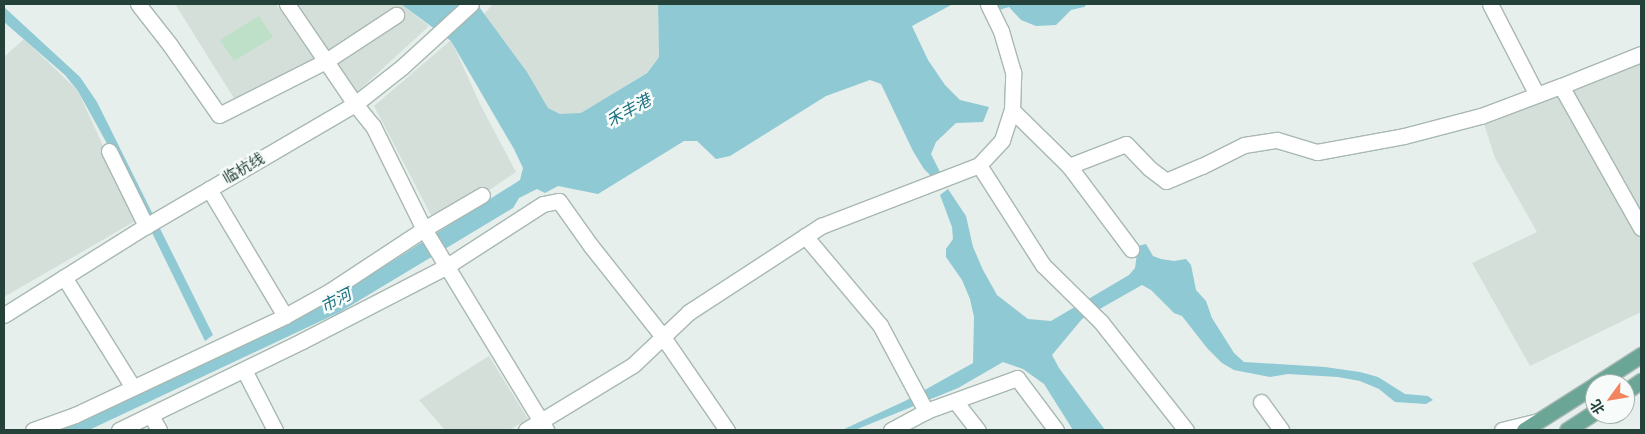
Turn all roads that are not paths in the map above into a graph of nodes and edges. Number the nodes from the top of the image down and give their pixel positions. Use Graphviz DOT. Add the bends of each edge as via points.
graph roads {
  1 [pos="138,4"];
  2 [pos="287,4"];
  3 [pos="471,4"];
  4 [pos="988,4"];
  5 [pos="1490,4"];
  6 [pos="396,15"];
  7 [pos="1641,54"];
  8 [pos="326,61"];
  9 [pos="1561,86"];
  10 [pos="1537,95"];
  11 [pos="355,104"];
  12 [pos="1012,110"];
  13 [pos="110,151"];
  14 [pos="979,165"];
  15 [pos="1068,166"];
  16 [pos="209,189"];
  17 [pos="482,195"];
  18 [pos="152,223"];
  19 [pos="1641,228"];
  20 [pos="424,229"];
  21 [pos="805,236"];
  22 [pos="1131,249"];
  23 [pos="446,266"];
  24 [pos="64,277"];
  25 [pos="4,315"];
  26 [pos="285,316"];
  27 [pos="663,337"];
  28 [pos="1641,355"];
  29 [pos="244,370"];
  30 [pos="1612,374"];
  31 [pos="132,386"];
  32 [pos="1585,391"];
  33 [pos="955,401"];
  34 [pos="1262,402"];
  35 [pos="926,411"];
  36 [pos="151,416"];
  37 [pos="1585,419"];
  38 [pos="1540,420"];
  39 [pos="543,426"];
  40 [pos="33,430"];
  41 [pos="119,430"];
  42 [pos="159,430"];
  43 [pos="275,430"];
  44 [pos="526,430"];
  45 [pos="727,430"];
  46 [pos="891,430"];
  47 [pos="978,430"];
  48 [pos="1056,430"];
  49 [pos="1186,430"];
  50 [pos="1280,430"];
  51 [pos="1502,430"];
  52 [pos="1524,430"];
  53 [pos="1568,430"];
  1 -- 8 [label="street" via="219,115"];
  2 -- 8 [label="street"];
  3 -- 11 [label="street, 临杭线" via="402,67"];
  4 -- 12 [label="street" via="1001,31 1013,72"];
  5 -- 10 [label="street"];
  6 -- 8 [label="street"];
  7 -- 9 [label="street"];
  8 -- 11 [label="street"];
  9 -- 10 [label="street"];
  9 -- 19 [label="street"];
  10 -- 15 [label="street" via="1481,116 1404,136 1317,152 1277,140 1244,146 1166,181 1126,144"];
  11 -- 16 [label="street, 临杭线"];
  11 -- 20 [label="street" via="373,126"];
  12 -- 14 [label="street" via="1002,140"];
  12 -- 15 [label="street"];
  13 -- 18 [label="street"];
  14 -- 21 [label="street" via="821,226"];
  14 -- 49 [label="street" via="1043,264 1101,322"];
  15 -- 22 [label="street"];
  16 -- 18 [label="street, 临杭线"];
  16 -- 26 [label="street"];
  17 -- 20 [label="street"];
  18 -- 24 [label="street, 临杭线"];
  20 -- 23 [label="street"];
  20 -- 26 [label="street" via="330,291"];
  21 -- 27 [label="street" via="689,312"];
  21 -- 35 [label="street" via="880,325"];
  23 -- 27 [label="street" via="543,204 559,200"];
  23 -- 29 [label="street"];
  23 -- 39 [label="street"];
  24 -- 25 [label="street, 临杭线"];
  24 -- 31 [label="street"];
  26 -- 31 [label="street"];
  27 -- 39 [label="street" via="633,365"];
  27 -- 45 [label="street"];
  28 -- 30 [label="main road"];
  29 -- 36 [label="street"];
  29 -- 43 [label="street"];
  31 -- 40 [label="street" via="75,415"];
  32 -- 38 [label="main road"];
  33 -- 35 [label="street"];
  33 -- 47 [label="street"];
  33 -- 48 [label="street" via="1017,378"];
  34 -- 50 [label="street"];
  35 -- 46 [label="street"];
  36 -- 41 [label="street"];
  36 -- 42 [label="street"];
  37 -- 53 [label="main road"];
  38 -- 51 [label="street"];
  38 -- 52 [label="main road"];
  39 -- 44 [label="street"];
}
